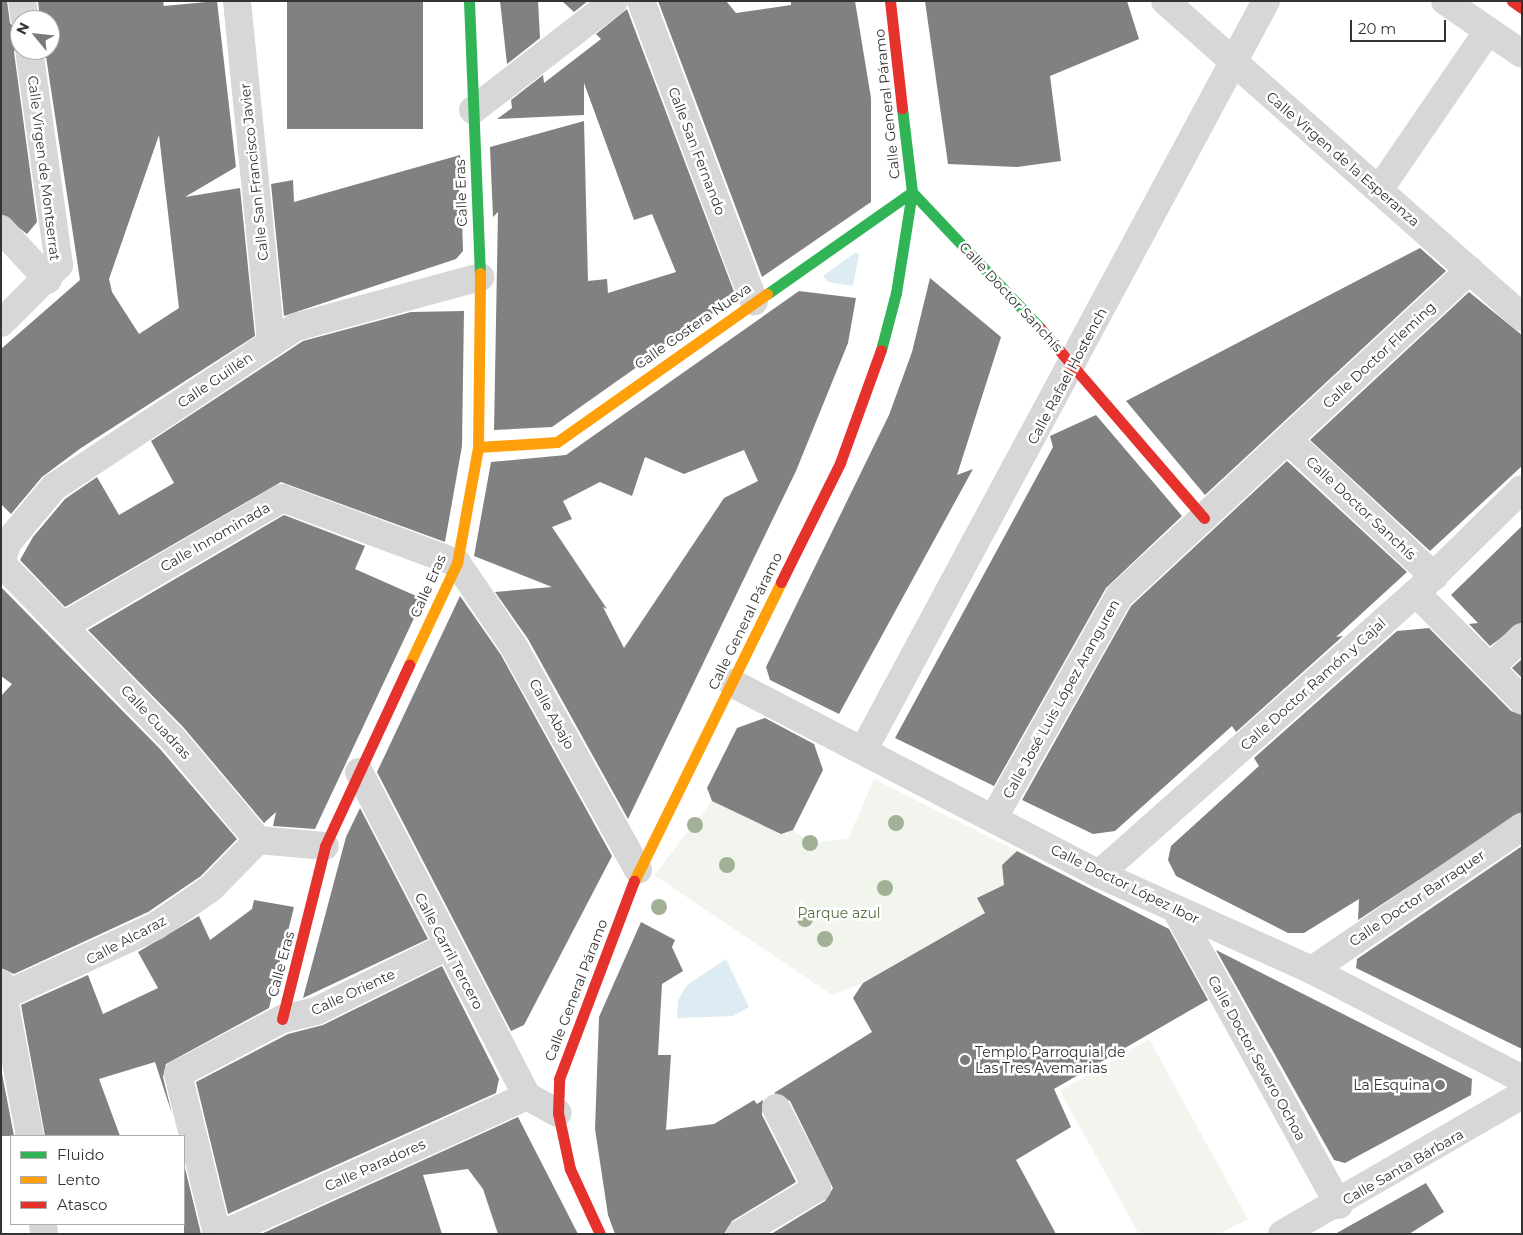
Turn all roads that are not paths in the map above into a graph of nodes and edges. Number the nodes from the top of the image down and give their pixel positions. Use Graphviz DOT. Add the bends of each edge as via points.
graph roads {
  1 [pos="237,1"];
  2 [pos="468,1"];
  3 [pos="614,1"];
  4 [pos="641,1"];
  5 [pos="890,1"];
  6 [pos="1165,1"];
  7 [pos="1266,1"];
  8 [pos="1445,1"];
  9 [pos="1512,1"];
  10 [pos="1522,8"];
  11 [pos="1488,31"];
  12 [pos="1522,54"];
  13 [pos="30,60"];
  14 [pos="1234,62"];
  15 [pos="473,110"];
  16 [pos="1379,190"];
  17 [pos="912,192"];
  18 [pos="1,229"];
  19 [pos="1470,270"];
  20 [pos="480,277"];
  21 [pos="48,280"];
  22 [pos="754,301"];
  23 [pos="1522,316"];
  24 [pos="1,323"];
  25 [pos="271,343"];
  26 [pos="1074,364"];
  27 [pos="1288,440"];
  28 [pos="478,447"];
  29 [pos="1522,489"];
  30 [pos="1204,518"];
  31 [pos="3,551"];
  32 [pos="456,563"];
  33 [pos="1425,585"];
  34 [pos="65,625"];
  35 [pos="1522,637"];
  36 [pos="1491,667"];
  37 [pos="732,683"];
  38 [pos="1522,700"];
  39 [pos="864,749"];
  40 [pos="359,772"];
  41 [pos="993,819"];
  42 [pos="1522,827"];
  43 [pos="258,840"];
  44 [pos="325,846"];
  45 [pos="638,870"];
  46 [pos="1099,874"];
  47 [pos="1176,910"];
  48 [pos="446,947"];
  49 [pos="1312,970"];
  50 [pos="3,992"];
  51 [pos="282,1019"];
  52 [pos="1522,1079"];
  53 [pos="1522,1095"];
  54 [pos="527,1096"];
  55 [pos="776,1108"];
  56 [pos="558,1113"];
  57 [pos="30,1135"];
  58 [pos="1338,1205"];
  59 [pos="217,1234"];
  60 [pos="223,1234"];
  61 [pos="600,1234"];
  62 [pos="740,1234"];
  63 [pos="1282,1234"];
  1 -- 25 [label="street, Calle San Francisco Javier"];
  2 -- 15 [label="street, Calle Eras"];
  3 -- 15 [label="street"];
  4 -- 22 [label="street, Calle San Fernando"];
  5 -- 17 [label="street, Calle General Páramo"];
  6 -- 14 [label="street, Calle Virgen de la Esperanza"];
  7 -- 14 [label="street, Calle Rafael Hostench"];
  8 -- 11 [label="street"];
  9 -- 10 [label="street"];
  11 -- 12 [label="street"];
  11 -- 16 [label="street"];
  13 -- 21 [label="street, Calle Virgen de Montserrat" via="58,265"];
  14 -- 16 [label="street, Calle Virgen de la Esperanza"];
  14 -- 26 [label="street, Calle Rafael Hostench"];
  15 -- 20 [label="street, Calle Eras"];
  16 -- 19 [label="street, Calle Virgen de la Esperanza"];
  17 -- 22 [label="street, Calle Costera Nueva"];
  17 -- 26 [label="street, Calle Doctor Sanchís"];
  17 -- 37 [label="street, Calle General Páramo" via="896,293 872,384 840,463"];
  18 -- 21 [label="street"];
  19 -- 23 [label="street, Calle Virgen de la Esperanza"];
  19 -- 27 [label="street, Calle Doctor Fleming"];
  20 -- 25 [label="street, Calle Guillén" via="296,327"];
  20 -- 28 [label="street, Calle Eras"];
  21 -- 24 [label="street, Calle Virgen de Montserrat"];
  22 -- 28 [label="street, Calle Costera Nueva" via="556,442"];
  25 -- 31 [label="street, Calle Guillén" via="54,487"];
  26 -- 30 [label="street, Calle Doctor Sanchís"];
  26 -- 39 [label="street, Calle Rafael Hostench"];
  27 -- 30 [label="street, Calle José Luis López Aranguren"];
  27 -- 33 [label="street, Calle Doctor Sanchís"];
  28 -- 32 [label="street, Calle Eras"];
  29 -- 33 [label="street, Calle Doctor Ramón y Cajal"];
  30 -- 41 [label="street, Calle José Luis López Aranguren" via="1119,596"];
  31 -- 34 [label="street, Calle Cuadras"];
  32 -- 34 [label="street, Calle Innominada" via="282,498"];
  32 -- 40 [label="street, Calle Eras"];
  32 -- 45 [label="street, Calle Abajo" via="514,647"];
  33 -- 36 [label="street, Calle Doctor Sanchís"];
  33 -- 46 [label="street, Calle Doctor Ramón y Cajal"];
  34 -- 43 [label="street, Calle Cuadras" via="173,739"];
  35 -- 36 [label="street"];
  36 -- 38 [label="street, Calle Doctor Sanchís"];
  37 -- 39 [label="street, Calle Doctor López Ibor"];
  37 -- 45 [label="street, Calle General Páramo"];
  39 -- 41 [label="street, Calle Doctor López Ibor"];
  40 -- 44 [label="street, Calle Eras"];
  40 -- 48 [label="street, Calle Carril Tercero"];
  41 -- 46 [label="street, Calle Doctor López Ibor"];
  42 -- 49 [label="street, Calle Doctor Barraquer"];
  43 -- 44 [label="street"];
  43 -- 50 [label="street, Calle Alcaraz" via="212,888 156,926"];
  44 -- 51 [label="street, Calle Eras"];
  45 -- 56 [label="street, Calle General Páramo" via="568,1047 559,1079"];
  46 -- 47 [label="street, Calle Doctor López Ibor"];
  47 -- 49 [label="street, Calle Doctor López Ibor"];
  47 -- 58 [label="street, Calle Doctor Severo Ochoa"];
  48 -- 51 [label="street, Calle Oriente" via="316,1011"];
  48 -- 54 [label="street, Calle Carril Tercero"];
  49 -- 52 [label="street, Calle Doctor López Ibor"];
  50 -- 57 [label="street"];
  51 -- 59 [label="street, Calle Oriente" via="178,1074"];
  53 -- 58 [label="street, Calle Santa Bárbara"];
  54 -- 56 [label="street"];
  54 -- 60 [label="street, Calle Paradores"];
  55 -- 62 [label="street" via="817,1188"];
  56 -- 61 [label="street, Calle General Páramo" via="570,1169"];
  58 -- 63 [label="street, Calle Santa Bárbara"];
}
